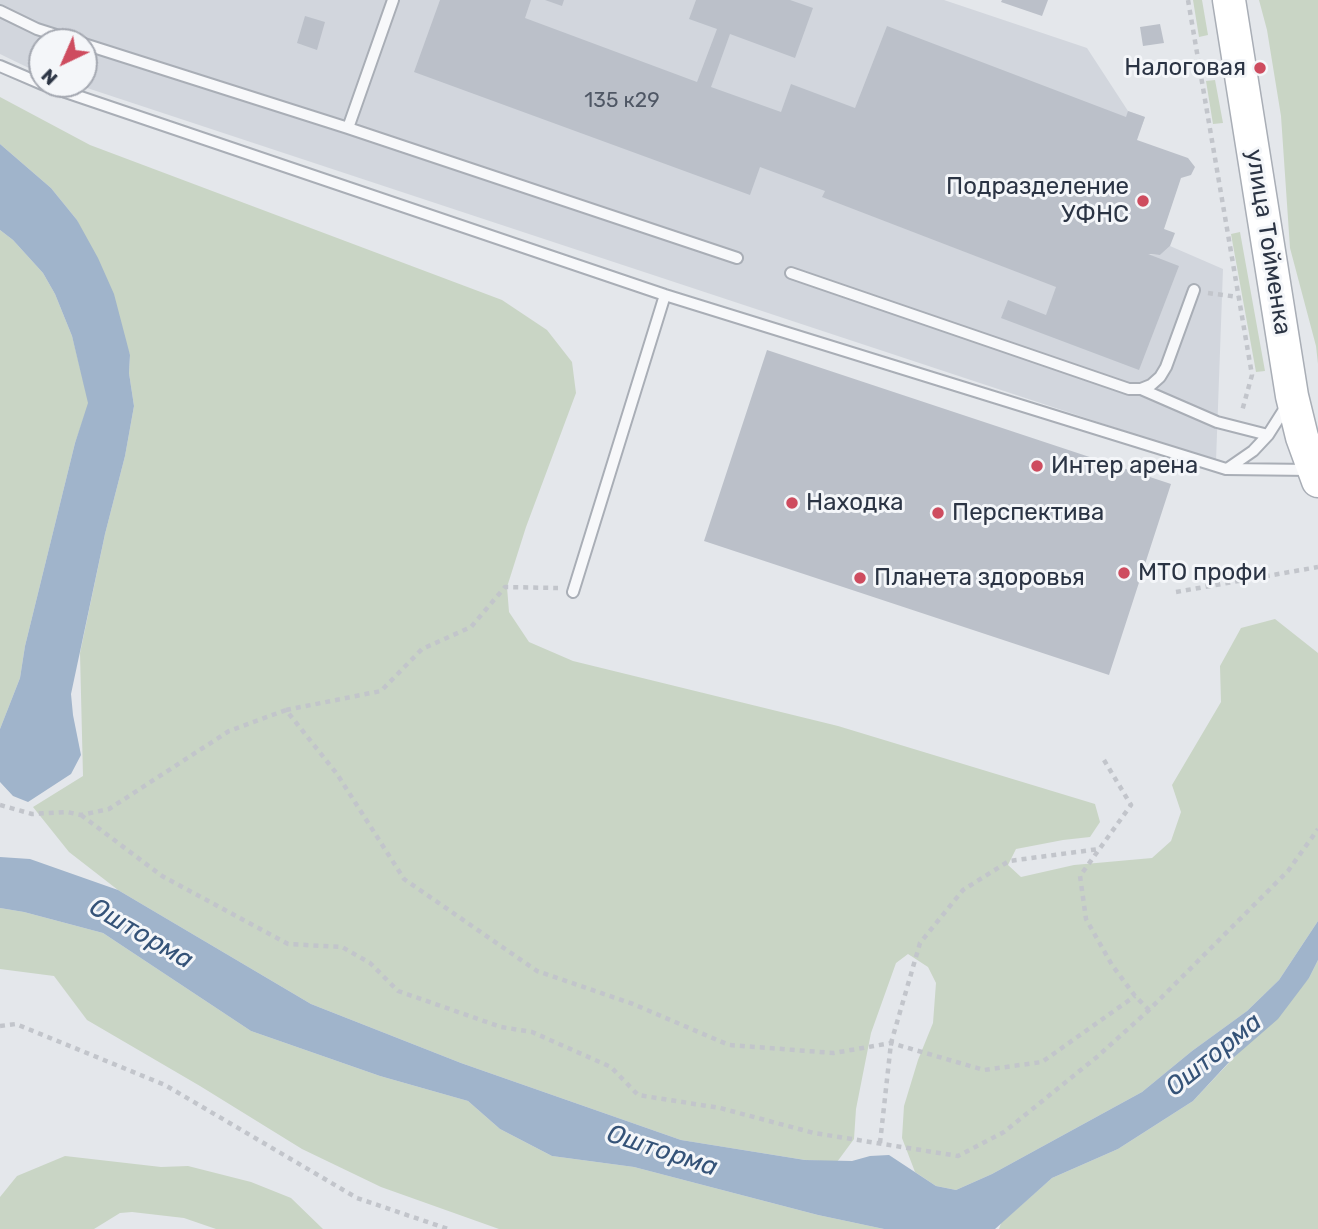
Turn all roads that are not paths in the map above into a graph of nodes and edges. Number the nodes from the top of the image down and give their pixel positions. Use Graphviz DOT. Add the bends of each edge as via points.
graph roads {
  1 [pos="393,0"];
  2 [pos="1229,0"];
  3 [pos="0,11"];
  4 [pos="35,28"];
  5 [pos="98,48"];
  6 [pos="0,66"];
  7 [pos="28,78"];
  8 [pos="83,98"];
  9 [pos="348,128"];
  10 [pos="737,258"];
  11 [pos="791,273"];
  12 [pos="1194,290"];
  13 [pos="665,295"];
  14 [pos="1140,389"];
  15 [pos="1292,397"];
  16 [pos="1268,435"];
  17 [pos="1226,469"];
  18 [pos="1316,476"];
  19 [pos="573,592"];
  1 -- 9 [label="lane"];
  2 -- 15 [label="street, улица Тойменка"];
  3 -- 4 [label="lane"];
  5 -- 9 [label="lane"];
  6 -- 7 [label="lane"];
  8 -- 13 [label="lane"];
  9 -- 10 [label="lane"];
  11 -- 14 [label="lane"];
  12 -- 14 [label="lane" via="1166,367 1160,377"];
  13 -- 17 [label="lane"];
  13 -- 19 [label="lane"];
  14 -- 16 [label="lane" via="1217,422"];
  15 -- 16 [label="lane"];
  15 -- 18 [label="street, улица Тойменка"];
  16 -- 17 [label="lane"];
  17 -- 18 [label="lane"];
}
